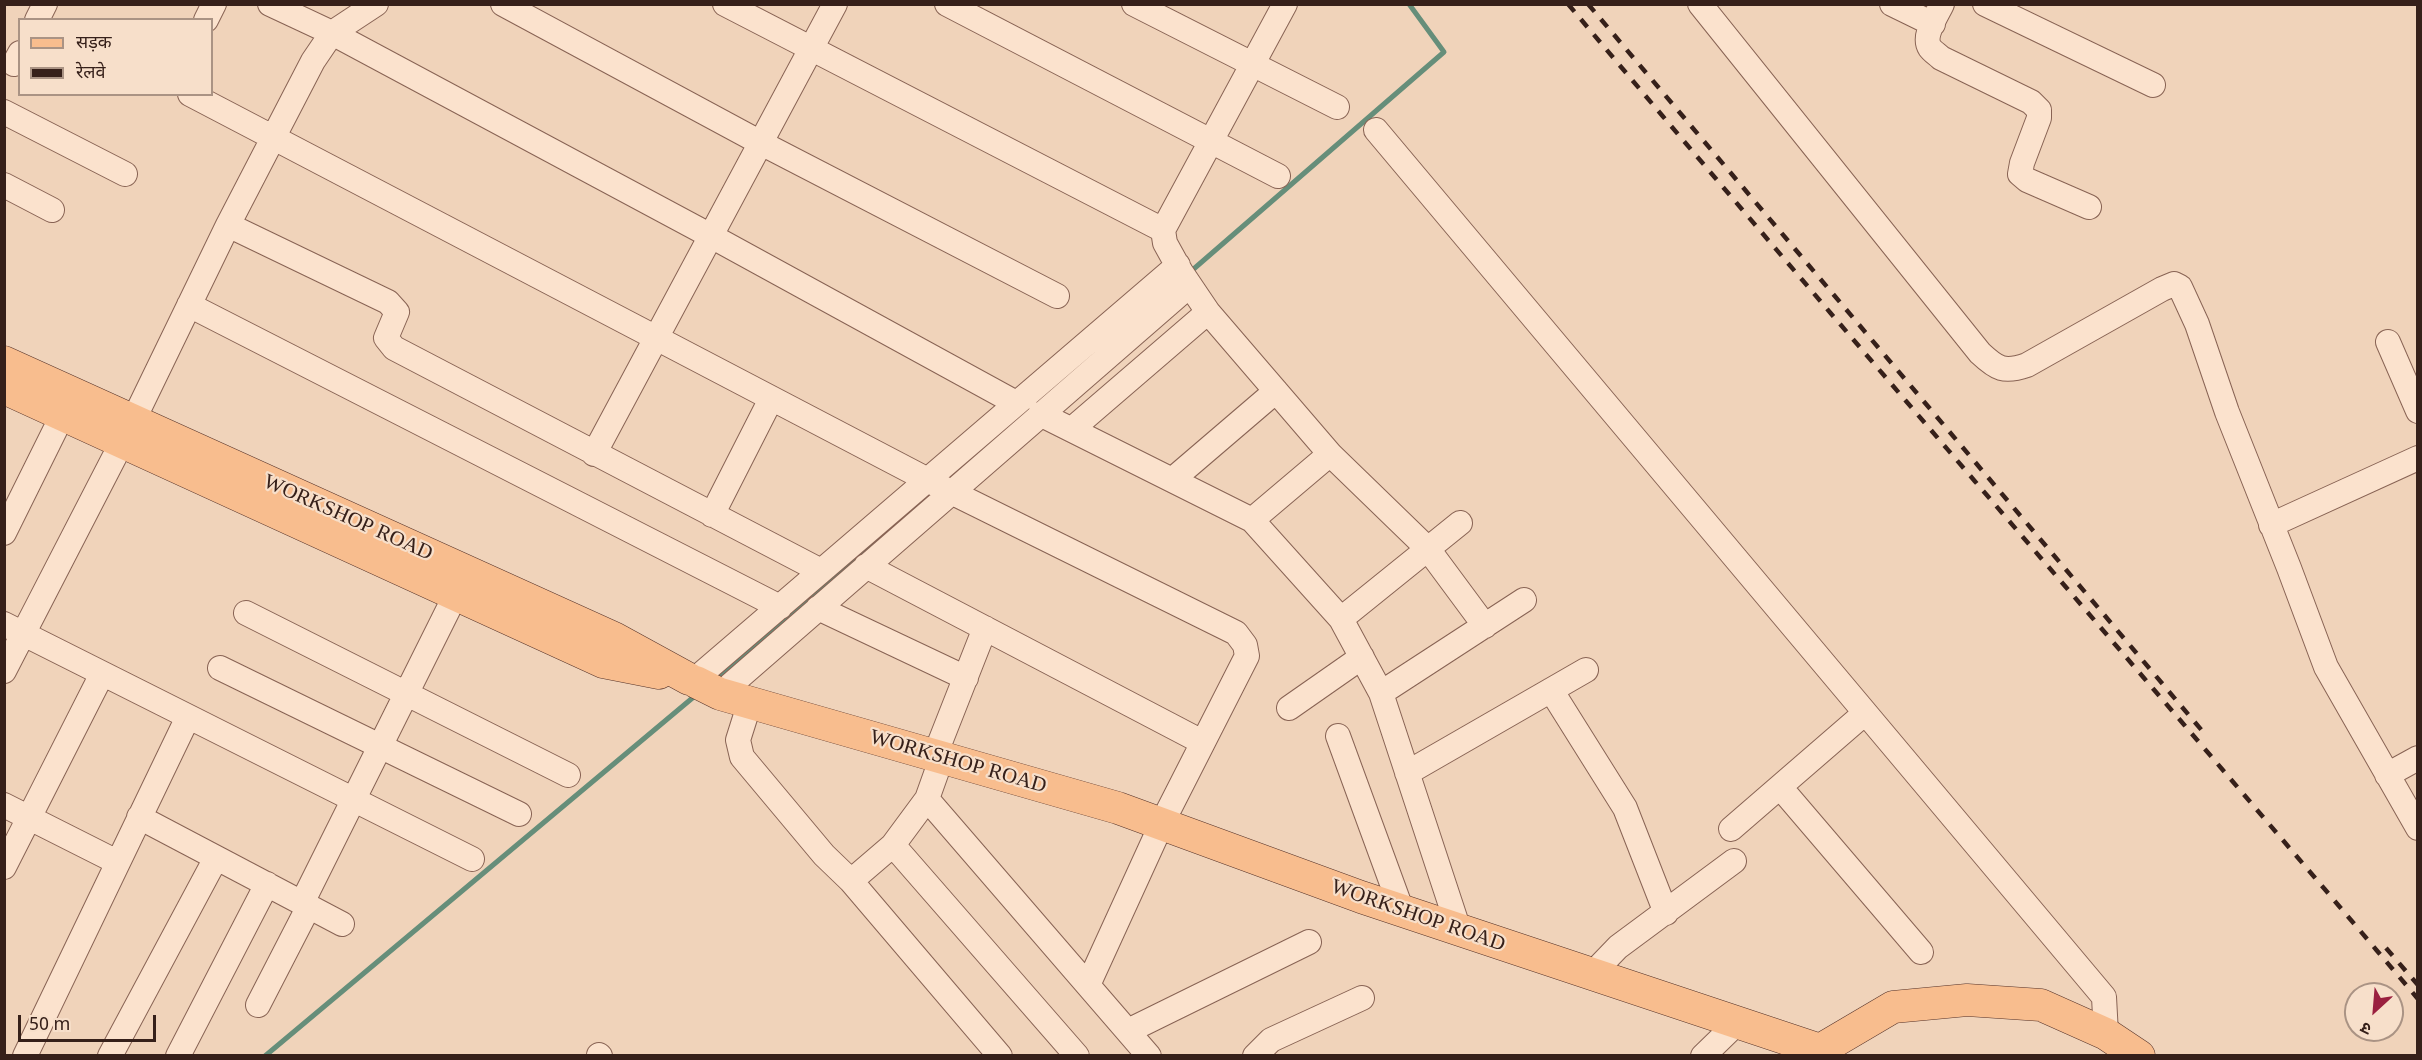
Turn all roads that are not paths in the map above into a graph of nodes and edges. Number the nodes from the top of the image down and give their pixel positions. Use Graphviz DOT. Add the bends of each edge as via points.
graph roads {
  1 [pos="214,4"];
  2 [pos="270,4"];
  3 [pos="345,4"];
  4 [pos="376,4"];
  5 [pos="503,4"];
  6 [pos="725,4"];
  7 [pos="835,4"];
  8 [pos="947,4"];
  9 [pos="1134,4"];
  10 [pos="1285,4"];
  11 [pos="1700,4"];
  12 [pos="1892,4"];
  13 [pos="1985,4"];
  14 [pos="1938,14"];
  15 [pos="207,18"];
  16 [pos="332,33"];
  17 [pos="811,50"];
  18 [pos="1252,66"];
  19 [pos="2153,85"];
  20 [pos="194,96"];
  21 [pos="1337,107"];
  22 [pos="4,112"];
  23 [pos="1376,130"];
  24 [pos="274,137"];
  25 [pos="1211,141"];
  26 [pos="761,143"];
  27 [pos="125,174"];
  28 [pos="1278,176"];
  29 [pos="4,185"];
  30 [pos="2089,207"];
  31 [pos="52,210"];
  32 [pos="228,225"];
  33 [pos="1163,230"];
  34 [pos="711,236"];
  35 [pos="1184,276"];
  36 [pos="1057,296"];
  37 [pos="189,304"];
  38 [pos="1208,312"];
  39 [pos="656,339"];
  40 [pos="2388,342"];
  41 [pos="5,383"];
  42 [pos="1276,391"];
  43 [pos="771,399"];
  44 [pos="1016,403"];
  45 [pos="2418,411"];
  46 [pos="63,414"];
  47 [pos="1040,414"];
  48 [pos="1072,429"];
  49 [pos="128,430"];
  50 [pos="594,454"];
  51 [pos="1330,454"];
  52 [pos="2418,458"];
  53 [pos="1172,480"];
  54 [pos="939,486"];
  55 [pos="712,515"];
  56 [pos="1252,520"];
  57 [pos="1460,523"];
  58 [pos="2271,525"];
  59 [pos="4,533"];
  60 [pos="1428,549"];
  61 [pos="866,566"];
  62 [pos="821,572"];
  63 [pos="456,594"];
  64 [pos="1524,600"];
  65 [pos="780,607"];
  66 [pos="818,608"];
  67 [pos="246,613"];
  68 [pos="1341,619"];
  69 [pos="1485,626"];
  70 [pos="14,628"];
  71 [pos="985,628"];
  72 [pos="1362,657"];
  73 [pos="220,668"];
  74 [pos="1586,670"];
  75 [pos="4,671"];
  76 [pos="102,674"];
  77 [pos="966,678"];
  78 [pos="702,685"];
  79 [pos="1551,690"];
  80 [pos="1381,693"];
  81 [pos="406,694"];
  82 [pos="750,702"];
  83 [pos="1289,708"];
  84 [pos="1865,712"];
  85 [pos="188,717"];
  86 [pos="1338,736"];
  87 [pos="1202,742"];
  88 [pos="380,746"];
  89 [pos="939,756"];
  90 [pos="2418,758"];
  91 [pos="1407,773"];
  92 [pos="568,775"];
  93 [pos="2387,775"];
  94 [pos="1780,787"];
  95 [pos="927,799"];
  96 [pos="353,800"];
  97 [pos="4,805"];
  98 [pos="519,814"];
  99 [pos="30,817"];
  100 [pos="139,818"];
  101 [pos="1162,823"];
  102 [pos="2418,828"];
  103 [pos="1731,830"];
  104 [pos="893,844"];
  105 [pos="216,858"];
  106 [pos="472,859"];
  107 [pos="1734,861"];
  108 [pos="117,862"];
  109 [pos="4,867"];
  110 [pos="851,881"];
  111 [pos="267,884"];
  112 [pos="305,904"];
  113 [pos="1402,911"];
  114 [pos="1666,913"];
  115 [pos="342,924"];
  116 [pos="1459,930"];
  117 [pos="1310,942"];
  118 [pos="1922,952"];
  119 [pos="1592,974"];
  120 [pos="1088,985"];
  121 [pos="1362,998"];
  122 [pos="258,1005"];
  123 [pos="1738,1022"];
  124 [pos="1128,1031"];
  125 [pos="2106,1034"];
  126 [pos="1264,1052"];
  127 [pos="1817,1053"];
  128 [pos="25,1056"];
  129 [pos="110,1056"];
  130 [pos="178,1056"];
  131 [pos="1000,1056"];
  132 [pos="1077,1056"];
  133 [pos="1149,1056"];
  134 [pos="1703,1056"];
  135 [pos="2139,1056"];
  1 -- 15 [label="street"];
  2 -- 16 [label="street"];
  3 -- 16 [label="street"];
  4 -- 16 [label="street"];
  5 -- 26 [label="street"];
  6 -- 17 [label="street"];
  7 -- 17 [label="street"];
  8 -- 25 [label="street"];
  9 -- 18 [label="street"];
  10 -- 18 [label="street"];
  11 -- 58 [label="street" via="1995,367 2013,370 2027,365 2162,289 2174,284 2180,287"];
  12 -- 14 [label="street"];
  13 -- 19 [label="street"];
  14 -- 30 [label="street" via="1927,40 1930,48 1941,58 2031,102 2039,110 2020,174"];
  16 -- 24 [label="street"];
  16 -- 34 [label="street"];
  17 -- 26 [label="street"];
  17 -- 33 [label="street"];
  18 -- 21 [label="street"];
  18 -- 25 [label="street"];
  20 -- 24 [label="street"];
  22 -- 27 [label="street"];
  23 -- 84 [label="street"];
  24 -- 32 [label="street"];
  24 -- 39 [label="street"];
  25 -- 28 [label="street"];
  25 -- 33 [label="street"];
  26 -- 34 [label="street"];
  26 -- 36 [label="street"];
  29 -- 31 [label="street"];
  32 -- 37 [label="street"];
  32 -- 50 [label="street" via="388,302 397,312 386,338 394,348"];
  33 -- 35 [label="street" via="1165,243"];
  34 -- 39 [label="street"];
  34 -- 44 [label="street"];
  35 -- 38 [label="street"];
  35 -- 44 [label="street"];
  35 -- 47 [label="street"];
  37 -- 49 [label="street"];
  37 -- 65 [label="street"];
  38 -- 42 [label="street"];
  38 -- 48 [label="street"];
  39 -- 43 [label="street"];
  39 -- 50 [label="street"];
  40 -- 45 [label="street"];
  41 -- 46 [label="main road, WORKSHOP ROAD"];
  41 -- 49 [label="main road, WORKSHOP ROAD"];
  42 -- 51 [label="street"];
  42 -- 53 [label="street"];
  43 -- 54 [label="street"];
  43 -- 55 [label="street"];
  44 -- 54 [label="street"];
  46 -- 49 [label="main road, WORKSHOP ROAD"];
  46 -- 59 [label="street"];
  47 -- 48 [label="street"];
  47 -- 54 [label="street"];
  48 -- 53 [label="street"];
  49 -- 63 [label="main road, WORKSHOP ROAD"];
  49 -- 70 [label="street"];
  49 -- 78 [label="main road, WORKSHOP ROAD" via="614,638"];
  50 -- 55 [label="street"];
  51 -- 56 [label="street"];
  51 -- 60 [label="street"];
  52 -- 58 [label="street"];
  53 -- 56 [label="street"];
  54 -- 61 [label="street"];
  54 -- 62 [label="street"];
  54 -- 87 [label="street" via="1236,633 1247,656"];
  55 -- 62 [label="street"];
  56 -- 68 [label="street"];
  57 -- 60 [label="street"];
  58 -- 93 [label="street" via="2326,667"];
  60 -- 68 [label="street"];
  60 -- 69 [label="street"];
  61 -- 66 [label="street"];
  61 -- 71 [label="street"];
  62 -- 65 [label="street"];
  63 -- 78 [label="main road, WORKSHOP ROAD" via="603,662"];
  63 -- 81 [label="street"];
  64 -- 69 [label="street"];
  65 -- 78 [label="street"];
  66 -- 77 [label="street"];
  66 -- 78 [label="street"];
  67 -- 81 [label="street"];
  68 -- 72 [label="street"];
  69 -- 80 [label="street"];
  70 -- 75 [label="street"];
  70 -- 76 [label="street"];
  71 -- 77 [label="street"];
  71 -- 87 [label="street"];
  72 -- 80 [label="street"];
  72 -- 83 [label="street"];
  73 -- 88 [label="street"];
  74 -- 79 [label="street"];
  76 -- 85 [label="street"];
  76 -- 99 [label="street"];
  77 -- 89 [label="street"];
  78 -- 82 [label="main road, WORKSHOP ROAD"];
  79 -- 91 [label="street"];
  79 -- 114 [label="street" via="1625,808"];
  80 -- 91 [label="street"];
  81 -- 88 [label="street"];
  81 -- 92 [label="street"];
  82 -- 89 [label="main road, WORKSHOP ROAD"];
  82 -- 110 [label="street" via="738,740 742,757 824,855"];
  84 -- 94 [label="street"];
  84 -- 125 [label="street" via="2104,997"];
  85 -- 96 [label="street"];
  85 -- 100 [label="street"];
  86 -- 113 [label="street"];
  87 -- 101 [label="street"];
  88 -- 96 [label="street"];
  88 -- 98 [label="street"];
  89 -- 95 [label="street"];
  89 -- 101 [label="main road, WORKSHOP ROAD"];
  90 -- 93 [label="street"];
  91 -- 116 [label="street"];
  93 -- 102 [label="street"];
  94 -- 103 [label="street"];
  94 -- 118 [label="street"];
  95 -- 104 [label="street"];
  95 -- 120 [label="street"];
  96 -- 106 [label="street"];
  96 -- 112 [label="street"];
  97 -- 99 [label="street"];
  99 -- 108 [label="street"];
  99 -- 109 [label="street"];
  100 -- 105 [label="street"];
  100 -- 108 [label="street"];
  101 -- 113 [label="main road, WORKSHOP ROAD"];
  101 -- 120 [label="street"];
  104 -- 110 [label="street"];
  104 -- 132 [label="street"];
  105 -- 111 [label="street"];
  105 -- 129 [label="street"];
  107 -- 114 [label="street"];
  108 -- 128 [label="street"];
  110 -- 131 [label="street"];
  111 -- 112 [label="street"];
  111 -- 130 [label="street"];
  112 -- 115 [label="street"];
  112 -- 122 [label="street"];
  113 -- 116 [label="main road, WORKSHOP ROAD"];
  114 -- 119 [label="street" via="1617,947"];
  116 -- 119 [label="main road, WORKSHOP ROAD"];
  117 -- 124 [label="street"];
  119 -- 123 [label="main road, WORKSHOP ROAD"];
  120 -- 124 [label="street"];
  121 -- 126 [label="street" via="1271,1040"];
  123 -- 127 [label="main road, WORKSHOP ROAD"];
  123 -- 134 [label="street"];
  124 -- 133 [label="street"];
  125 -- 127 [label="main road, WORKSHOP ROAD" via="2041,1005 1967,1000 1893,1008"];
  125 -- 135 [label="main road, WORKSHOP ROAD"];
}
